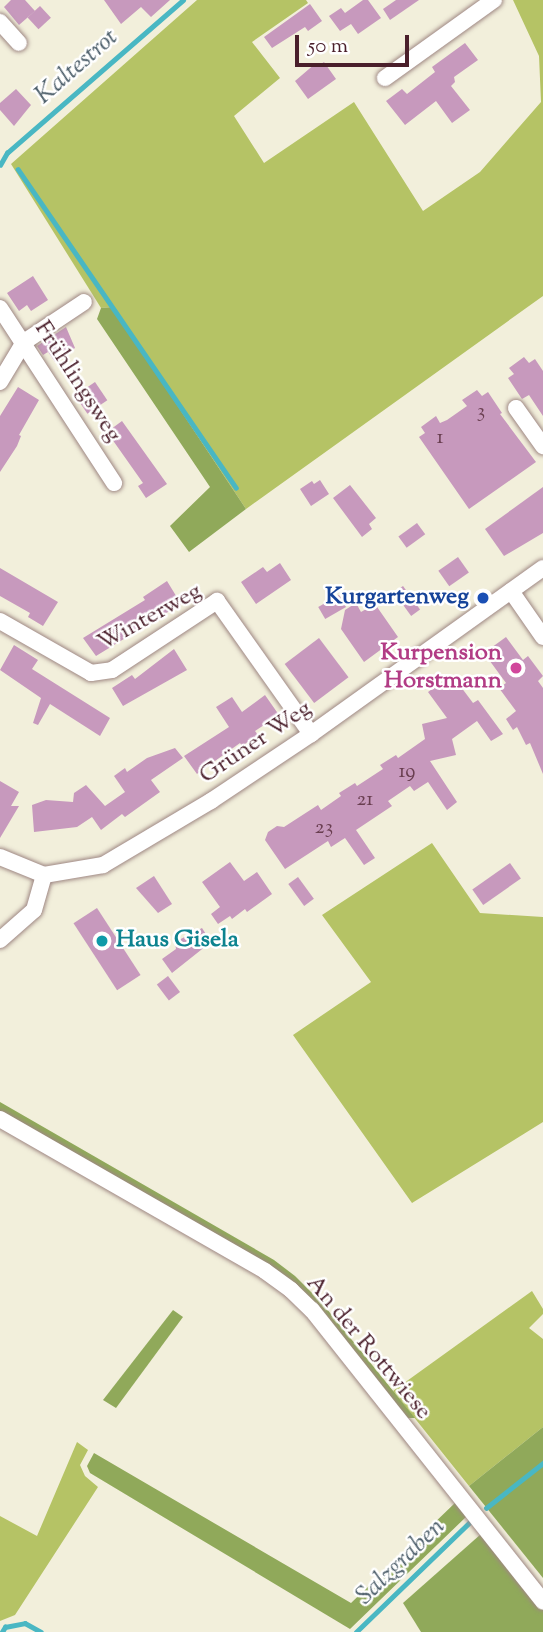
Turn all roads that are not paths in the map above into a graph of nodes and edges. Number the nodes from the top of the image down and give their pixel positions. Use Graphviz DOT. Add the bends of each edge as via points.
graph roads {
  1 [pos="494,0"];
  2 [pos="0,22"];
  3 [pos="19,43"];
  4 [pos="385,78"];
  5 [pos="84,302"];
  6 [pos="0,308"];
  7 [pos="24,342"];
  8 [pos="0,382"];
  9 [pos="516,408"];
  10 [pos="543,446"];
  11 [pos="114,483"];
  12 [pos="543,568"];
  13 [pos="511,591"];
  14 [pos="0,621"];
  15 [pos="543,637"];
  16 [pos="311,734"];
  17 [pos="0,857"];
  18 [pos="44,875"];
  19 [pos="0,940"];
  20 [pos="0,1119"];
  21 [pos="543,1601"];
  1 -- 4 [label="street"];
  2 -- 3 [label="street"];
  5 -- 7 [label="street"];
  6 -- 7 [label="street, Frühlingsweg"];
  7 -- 8 [label="street"];
  7 -- 11 [label="street, Frühlingsweg"];
  9 -- 10 [label="street"];
  12 -- 13 [label="street, Grüner Weg"];
  13 -- 15 [label="street"];
  13 -- 16 [label="street, Grüner Weg"];
  14 -- 16 [label="street, Winterweg" via="92,673 112,670 217,601"];
  16 -- 18 [label="street, Grüner Weg" via="211,802 103,865"];
  17 -- 18 [label="street"];
  18 -- 19 [label="street" via="34,910"];
  20 -- 21 [label="street, An der Rottwiese" via="292,1290"];
}
